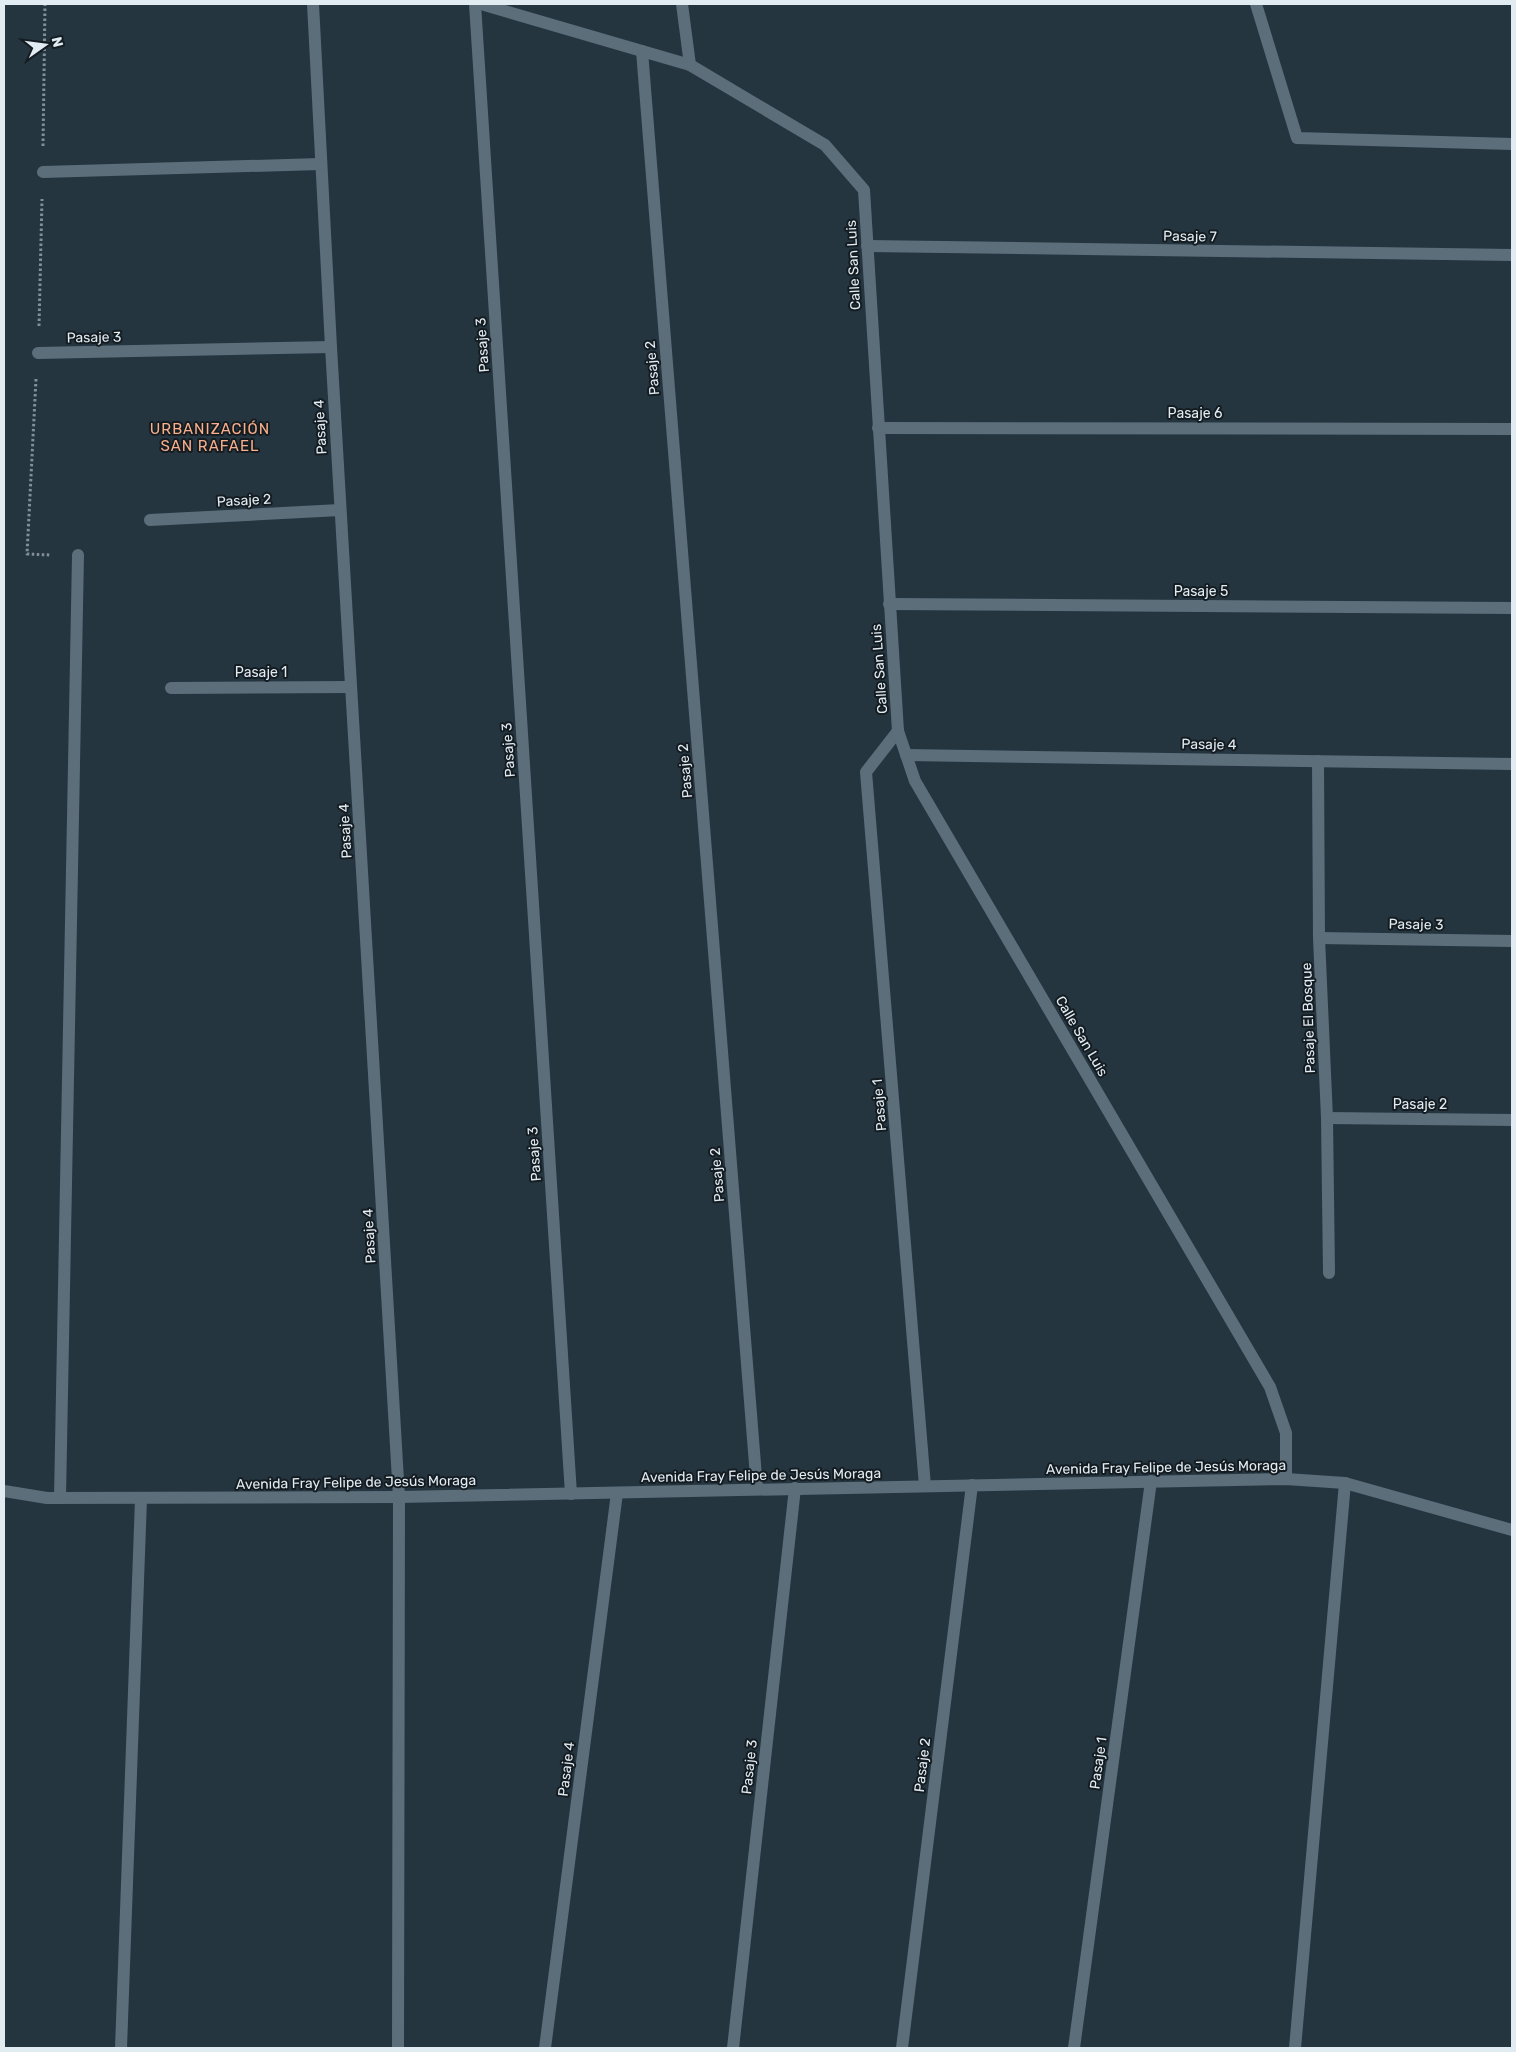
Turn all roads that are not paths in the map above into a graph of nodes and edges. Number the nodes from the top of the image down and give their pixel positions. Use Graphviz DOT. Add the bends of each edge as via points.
graph roads {
  1 [pos="313,4"];
  2 [pos="475,4"];
  3 [pos="481,4"];
  4 [pos="682,4"];
  5 [pos="1256,4"];
  6 [pos="642,51"];
  7 [pos="690,65"];
  8 [pos="1512,144"];
  9 [pos="320,164"];
  10 [pos="43,172"];
  11 [pos="867,246"];
  12 [pos="1512,255"];
  13 [pos="331,347"];
  14 [pos="38,353"];
  15 [pos="878,428"];
  16 [pos="1512,429"];
  17 [pos="340,510"];
  18 [pos="150,520"];
  19 [pos="78,555"];
  20 [pos="889,604"];
  21 [pos="1512,608"];
  22 [pos="351,687"];
  23 [pos="171,688"];
  24 [pos="898,731"];
  25 [pos="906,754"];
  26 [pos="1318,761"];
  27 [pos="1512,764"];
  28 [pos="1320,938"];
  29 [pos="1512,940"];
  30 [pos="1327,1118"];
  31 [pos="1512,1120"];
  32 [pos="1329,1273"];
  33 [pos="1286,1479"];
  34 [pos="1151,1482"];
  35 [pos="1345,1483"];
  36 [pos="972,1485"];
  37 [pos="926,1486"];
  38 [pos="795,1488"];
  39 [pos="757,1489"];
  40 [pos="4,1492"];
  41 [pos="617,1493"];
  42 [pos="571,1494"];
  43 [pos="399,1497"];
  44 [pos="60,1498"];
  45 [pos="140,1499"];
  46 [pos="1512,1530"];
  47 [pos="121,2048"];
  48 [pos="398,2048"];
  49 [pos="545,2048"];
  50 [pos="733,2048"];
  51 [pos="902,2048"];
  52 [pos="1074,2048"];
  53 [pos="1295,2048"];
  1 -- 9 [label="street, Pasaje 4"];
  2 -- 42 [label="street, Pasaje 3"];
  3 -- 6 [label="street, Calle San Luis"];
  4 -- 7 [label="street"];
  5 -- 8 [label="street" via="1297,138"];
  6 -- 7 [label="street, Calle San Luis"];
  6 -- 39 [label="street, Pasaje 2"];
  7 -- 11 [label="street, Calle San Luis" via="825,145 864,190"];
  9 -- 10 [label="street"];
  9 -- 13 [label="street, Pasaje 4"];
  11 -- 12 [label="street, Pasaje 7"];
  11 -- 15 [label="street, Calle San Luis"];
  13 -- 14 [label="street, Pasaje 3"];
  13 -- 17 [label="street, Pasaje 4"];
  15 -- 16 [label="street, Pasaje 6"];
  15 -- 20 [label="street, Calle San Luis"];
  17 -- 18 [label="street, Pasaje 2"];
  17 -- 22 [label="street, Pasaje 4"];
  19 -- 44 [label="street"];
  20 -- 21 [label="street, Pasaje 5"];
  20 -- 24 [label="street, Calle San Luis"];
  22 -- 23 [label="street, Pasaje 1"];
  22 -- 43 [label="street, Pasaje 4"];
  24 -- 25 [label="street, Calle San Luis"];
  24 -- 37 [label="street, Pasaje 1" via="866,772"];
  25 -- 26 [label="street, Pasaje 4"];
  25 -- 33 [label="street, Calle San Luis" via="915,781 1270,1387 1286,1433"];
  26 -- 27 [label="street, Pasaje 4"];
  26 -- 28 [label="street, Pasaje El Bosque"];
  28 -- 29 [label="street, Pasaje 3"];
  28 -- 30 [label="street, Pasaje El Bosque"];
  30 -- 31 [label="street, Pasaje 2"];
  30 -- 32 [label="street, Pasaje El Bosque"];
  33 -- 34 [label="street, Avenida Fray Felipe de Jesús Moraga"];
  33 -- 35 [label="street, Avenida Fray Felipe de Jesús Moraga"];
  34 -- 36 [label="street, Avenida Fray Felipe de Jesús Moraga"];
  34 -- 52 [label="street, Pasaje 1"];
  35 -- 46 [label="street, Avenida Fray Felipe de Jesús Moraga"];
  35 -- 53 [label="street"];
  36 -- 37 [label="street, Avenida Fray Felipe de Jesús Moraga"];
  36 -- 51 [label="street, Pasaje 2"];
  37 -- 38 [label="street, Avenida Fray Felipe de Jesús Moraga"];
  38 -- 39 [label="street, Avenida Fray Felipe de Jesús Moraga"];
  38 -- 50 [label="street, Pasaje 3"];
  39 -- 41 [label="street, Avenida Fray Felipe de Jesús Moraga"];
  40 -- 44 [label="street, Avenida Fray Felipe de Jesús Moraga"];
  41 -- 42 [label="street, Avenida Fray Felipe de Jesús Moraga"];
  41 -- 49 [label="street, Pasaje 4"];
  42 -- 43 [label="street, Avenida Fray Felipe de Jesús Moraga"];
  43 -- 45 [label="street, Avenida Fray Felipe de Jesús Moraga"];
  43 -- 48 [label="street, Pasaje 4"];
  44 -- 45 [label="street, Avenida Fray Felipe de Jesús Moraga"];
  45 -- 47 [label="street"];
}
